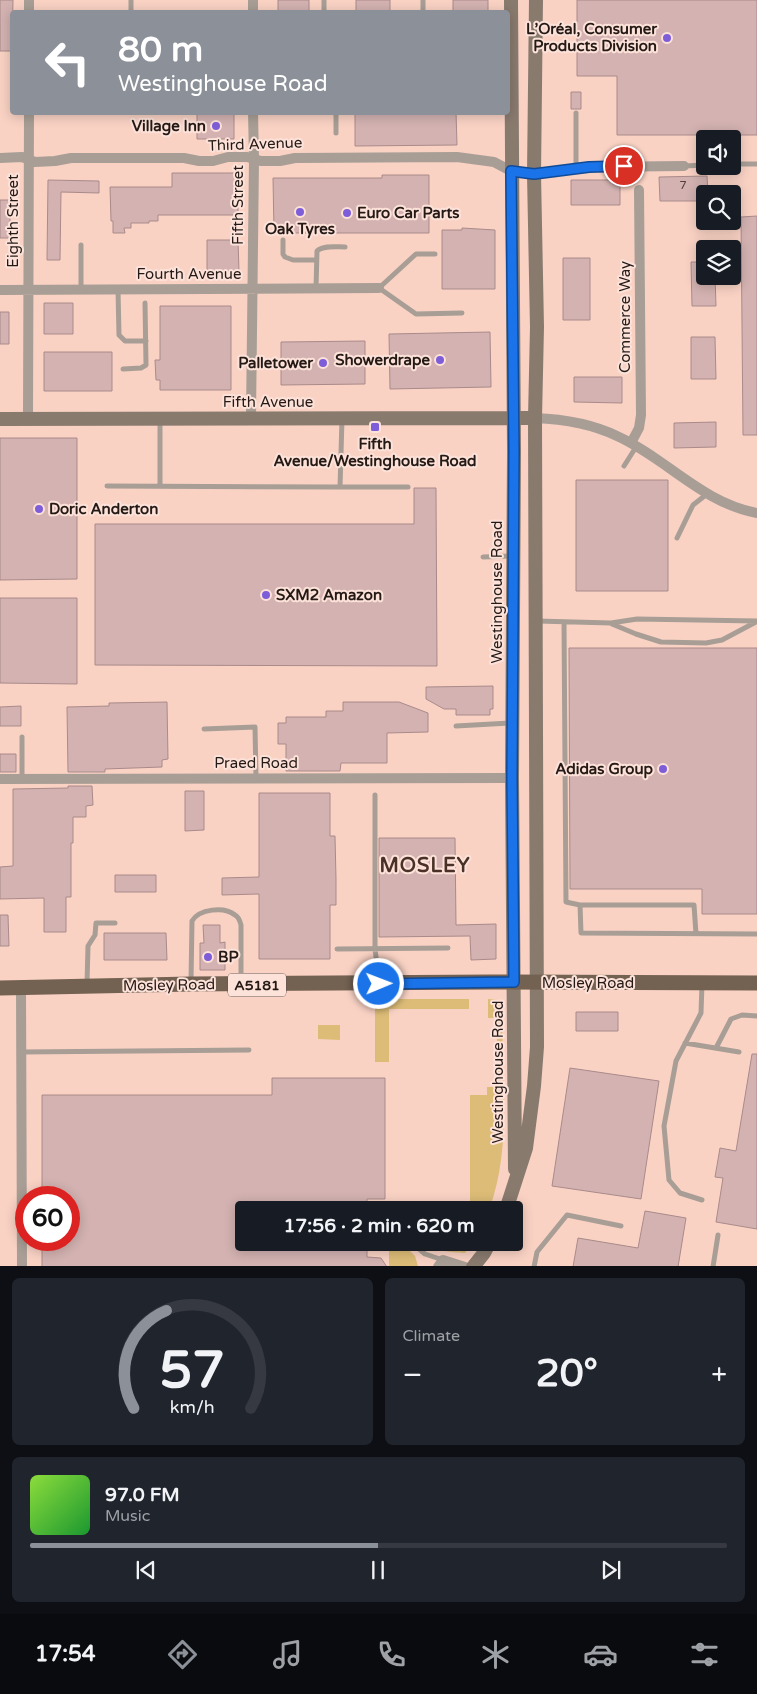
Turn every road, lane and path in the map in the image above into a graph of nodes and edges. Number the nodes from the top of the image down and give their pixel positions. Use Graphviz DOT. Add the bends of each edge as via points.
graph roads {
  1 [pos="511,0"];
  2 [pos="536,0"];
  3 [pos="576,113"];
  4 [pos="29,115"];
  5 [pos="253,115"];
  6 [pos="336,115"];
  7 [pos="336,133"];
  8 [pos="0,158"];
  9 [pos="29,159"];
  10 [pos="254,159"];
  11 [pos="741,164"];
  12 [pos="757,164"];
  13 [pos="696,165"];
  14 [pos="684,166"];
  15 [pos="576,169"];
  16 [pos="511,171"];
  17 [pos="534,174"];
  18 [pos="640,190"];
  19 [pos="283,240"];
  20 [pos="81,245"];
  21 [pos="345,247"];
  22 [pos="435,254"];
  23 [pos="316,260"];
  24 [pos="379,288"];
  25 [pos="253,289"];
  26 [pos="316,289"];
  27 [pos="0,290"];
  28 [pos="28,290"];
  29 [pos="82,290"];
  30 [pos="118,290"];
  31 [pos="146,303"];
  32 [pos="462,313"];
  33 [pos="146,341"];
  34 [pos="123,369"];
  35 [pos="251,417"];
  36 [pos="160,418"];
  37 [pos="342,418"];
  38 [pos="513,418"];
  39 [pos="535,418"];
  40 [pos="0,419"];
  41 [pos="28,419"];
  42 [pos="634,445"];
  43 [pos="624,466"];
  44 [pos="107,486"];
  45 [pos="160,486"];
  46 [pos="340,487"];
  47 [pos="408,487"];
  48 [pos="707,494"];
  49 [pos="757,513"];
  50 [pos="677,538"];
  51 [pos="536,555"];
  52 [pos="514,556"];
  53 [pos="483,557"];
  54 [pos="756,621"];
  55 [pos="514,622"];
  56 [pos="536,622"];
  57 [pos="564,622"];
  58 [pos="611,623"];
  59 [pos="512,723"];
  60 [pos="456,726"];
  61 [pos="204,729"];
  62 [pos="22,737"];
  63 [pos="256,778"];
  64 [pos="512,778"];
  65 [pos="0,779"];
  66 [pos="22,779"];
  67 [pos="375,795"];
  68 [pos="580,905"];
  69 [pos="116,922"];
  70 [pos="696,934"];
  71 [pos="757,934"];
  72 [pos="448,948"];
  73 [pos="337,949"];
  74 [pos="375,949"];
  75 [pos="514,982"];
  76 [pos="537,982"];
  77 [pos="757,983"];
  78 [pos="190,984"];
  79 [pos="379,984"];
  80 [pos="702,984"];
  81 [pos="241,985"];
  82 [pos="87,987"];
  83 [pos="0,988"];
  84 [pos="21,988"];
  85 [pos="757,1016"];
  86 [pos="685,1043"];
  87 [pos="716,1048"];
  88 [pos="249,1050"];
  89 [pos="21,1052"];
  90 [pos="739,1052"];
  91 [pos="515,1184"];
  92 [pos="702,1200"];
  93 [pos="509,1201"];
  94 [pos="621,1226"];
  95 [pos="718,1235"];
  96 [pos="422,1251"];
  97 [pos="485,1251"];
  98 [pos="441,1263"];
  99 [pos="22,1266"];
  100 [pos="465,1266"];
  101 [pos="473,1266"];
  102 [pos="534,1266"];
  103 [pos="712,1266"];
  1 -- 16 [label="street, Westinghouse Road"];
  2 -- 17 [label="street, Westinghouse Road"];
  3 -- 15 [label="lane"];
  4 -- 9 [label="street, Eighth Street"];
  5 -- 10 [label="street, Fifth Street"];
  6 -- 7 [label="lane"];
  8 -- 9 [label="street, Third Avenue" via="22,156"];
  9 -- 10 [label="street, Third Avenue" via="35,162 71,158"];
  9 -- 28 [label="street, Eighth Street"];
  10 -- 16 [label="street, Third Avenue" via="457,157 494,162"];
  10 -- 25 [label="street, Fifth Street"];
  11 -- 12 [label="lane"];
  13 -- 14 [label="lane"];
  14 -- 15 [label="street"];
  15 -- 17 [label="street"];
  16 -- 17 [label="street"];
  16 -- 38 [label="street, Westinghouse Road"];
  17 -- 39 [label="street, Westinghouse Road"];
  18 -- 42 [label="street, Commerce Way" via="641,415"];
  19 -- 23 [label="lane" via="285,257"];
  20 -- 29 [label="lane"];
  21 -- 23 [label="lane" via="320,248"];
  22 -- 24 [label="lane" via="416,254"];
  23 -- 26 [label="lane"];
  24 -- 26 [label="street, Fourth Avenue"];
  24 -- 32 [label="lane" via="416,314"];
  25 -- 26 [label="street, Fourth Avenue"];
  25 -- 30 [label="street, Fourth Avenue"];
  25 -- 35 [label="street, Fifth Street"];
  27 -- 28 [label="street, Fourth Avenue"];
  28 -- 29 [label="street, Fourth Avenue"];
  28 -- 41 [label="street, Eighth Street"];
  29 -- 30 [label="street, Fourth Avenue"];
  30 -- 33 [label="lane" via="118,335 125,341"];
  31 -- 33 [label="lane"];
  33 -- 34 [label="lane" via="145,367"];
  35 -- 36 [label="street, Fifth Avenue"];
  35 -- 37 [label="street, Fifth Avenue"];
  36 -- 41 [label="street, Fifth Avenue"];
  36 -- 45 [label="lane"];
  37 -- 38 [label="street, Fifth Avenue"];
  37 -- 46 [label="lane"];
  38 -- 39 [label="street, Fifth Avenue"];
  38 -- 52 [label="street, Westinghouse Road"];
  39 -- 42 [label="street" via="582,424 611,433"];
  39 -- 51 [label="street, Westinghouse Road"];
  40 -- 41 [label="street, Fifth Avenue"];
  42 -- 43 [label="lane"];
  42 -- 48 [label="street"];
  44 -- 45 [label="lane"];
  45 -- 46 [label="lane"];
  46 -- 47 [label="lane"];
  48 -- 49 [label="street" via="730,506"];
  48 -- 50 [label="lane" via="694,505"];
  51 -- 52 [label="street"];
  51 -- 56 [label="street, Westinghouse Road"];
  52 -- 53 [label="lane"];
  52 -- 55 [label="street, Westinghouse Road"];
  54 -- 58 [label="lane" via="637,619"];
  54 -- 58 [label="lane" via="722,640 697,643 661,642"];
  55 -- 56 [label="street"];
  55 -- 59 [label="street, Westinghouse Road"];
  56 -- 57 [label="lane"];
  56 -- 76 [label="street, Westinghouse Road"];
  57 -- 58 [label="lane"];
  57 -- 68 [label="lane" via="566,902"];
  59 -- 60 [label="lane"];
  59 -- 64 [label="street, Westinghouse Road"];
  61 -- 63 [label="lane" via="255,727"];
  62 -- 66 [label="lane"];
  63 -- 64 [label="street, Praed Road"];
  63 -- 66 [label="street, Praed Road"];
  64 -- 75 [label="street, Westinghouse Road"];
  65 -- 66 [label="street, Praed Road"];
  67 -- 74 [label="lane"];
  68 -- 70 [label="lane" via="581,933"];
  68 -- 70 [label="lane" via="694,905"];
  69 -- 82 [label="lane" via="96,923 95,935 88,946"];
  70 -- 71 [label="lane"];
  72 -- 74 [label="lane"];
  73 -- 74 [label="lane"];
  74 -- 79 [label="lane"];
  75 -- 76 [label="main road, Mosley Road / A5181"];
  75 -- 79 [label="main road, Mosley Road / A5181"];
  75 -- 91 [label="street, Westinghouse Road"];
  76 -- 80 [label="main road, Mosley Road / A5181"];
  76 -- 91 [label="street, Westinghouse Road" via="533,1094 526,1148"];
  77 -- 80 [label="main road, Mosley Road / A5181"];
  78 -- 81 [label="main road, Mosley Road / A5181"];
  78 -- 81 [label="lane" via="192,921 204,911 221,911 234,914 241,925"];
  78 -- 82 [label="main road, Mosley Road / A5181"];
  79 -- 81 [label="main road, Mosley Road / A5181"];
  80 -- 86 [label="lane" via="701,1013"];
  82 -- 84 [label="main road, Mosley Road / A5181"];
  83 -- 84 [label="main road, Mosley Road / A5181"];
  84 -- 89 [label="street"];
  85 -- 87 [label="lane" via="742,1015 731,1019"];
  86 -- 87 [label="lane"];
  86 -- 92 [label="lane" via="676,1060 664,1126 668,1180 680,1194"];
  87 -- 90 [label="lane"];
  88 -- 89 [label="lane"];
  89 -- 99 [label="street"];
  91 -- 93 [label="street, Westinghouse Road"];
  94 -- 102 [label="lane" via="567,1215 537,1252"];
  95 -- 103 [label="lane"];
  96 -- 98 [label="lane"];
  97 -- 101 [label="street"];
  98 -- 100 [label="street"];
}
